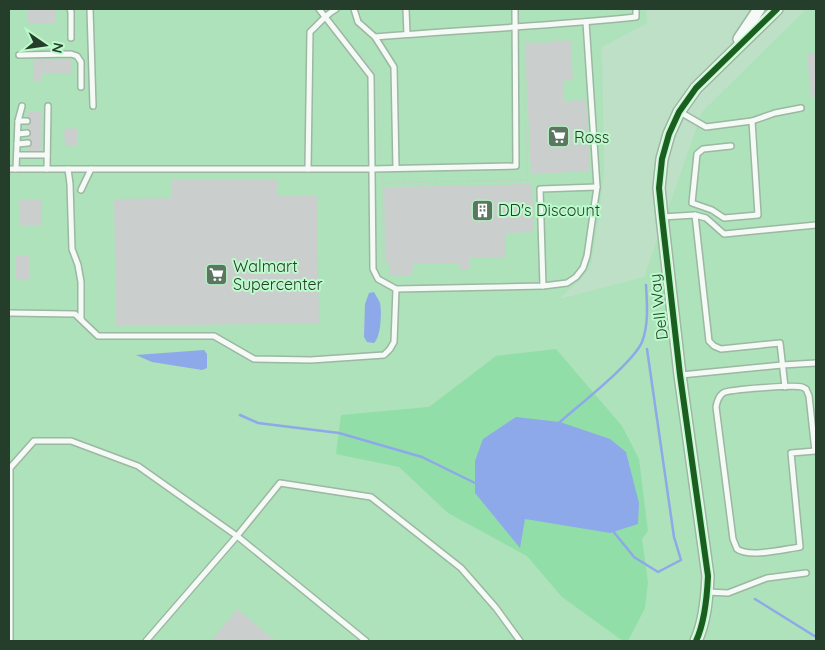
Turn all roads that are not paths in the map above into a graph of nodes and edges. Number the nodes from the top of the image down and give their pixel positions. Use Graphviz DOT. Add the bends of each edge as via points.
graph roads {
  1 [pos="70,9"];
  2 [pos="90,9"];
  3 [pos="319,9"];
  4 [pos="336,9"];
  5 [pos="354,9"];
  6 [pos="406,9"];
  7 [pos="515,9"];
  8 [pos="636,9"];
  9 [pos="759,9"];
  10 [pos="777,9"];
  11 [pos="325,16"];
  12 [pos="586,22"];
  13 [pos="515,28"];
  14 [pos="408,34"];
  15 [pos="375,37"];
  16 [pos="71,38"];
  17 [pos="19,55"];
  18 [pos="726,58"];
  19 [pos="81,88"];
  20 [pos="22,106"];
  21 [pos="48,106"];
  22 [pos="93,106"];
  23 [pos="801,108"];
  24 [pos="679,112"];
  25 [pos="18,121"];
  26 [pos="27,121"];
  27 [pos="41,121"];
  28 [pos="48,121"];
  29 [pos="752,121"];
  30 [pos="47,132"];
  31 [pos="27,133"];
  32 [pos="41,133"];
  33 [pos="18,134"];
  34 [pos="17,144"];
  35 [pos="28,144"];
  36 [pos="732,146"];
  37 [pos="17,155"];
  38 [pos="47,155"];
  39 [pos="396,168"];
  40 [pos="9,169"];
  41 [pos="16,169"];
  42 [pos="47,169"];
  43 [pos="68,169"];
  44 [pos="91,169"];
  45 [pos="308,169"];
  46 [pos="372,169"];
  47 [pos="597,187"];
  48 [pos="81,190"];
  49 [pos="695,216"];
  50 [pos="662,217"];
  51 [pos="816,225"];
  52 [pos="543,286"];
  53 [pos="396,289"];
  54 [pos="9,314"];
  55 [pos="81,319"];
  56 [pos="816,363"];
  57 [pos="782,365"];
  58 [pos="680,375"];
  59 [pos="785,387"];
  60 [pos="815,451"];
  61 [pos="237,536"];
  62 [pos="9,563"];
  63 [pos="806,573"];
  64 [pos="707,592"];
  65 [pos="10,641"];
  66 [pos="146,641"];
  67 [pos="366,641"];
  68 [pos="520,641"];
  69 [pos="696,641"];
  1 -- 16 [label="lane"];
  2 -- 22 [label="lane"];
  3 -- 11 [label="lane"];
  4 -- 11 [label="lane"];
  5 -- 15 [label="lane" via="358,22"];
  6 -- 14 [label="lane"];
  7 -- 13 [label="lane"];
  8 -- 12 [label="lane" via="636,17"];
  9 -- 18 [label="street"];
  10 -- 18 [label="street, Dell Way"];
  11 -- 45 [label="lane" via="310,32"];
  11 -- 46 [label="lane" via="371,76"];
  12 -- 13 [label="lane"];
  12 -- 47 [label="lane"];
  13 -- 14 [label="lane"];
  13 -- 39 [label="lane" via="516,166"];
  14 -- 15 [label="lane"];
  15 -- 39 [label="lane" via="394,67"];
  17 -- 19 [label="lane" via="77,56 81,62"];
  18 -- 24 [label="street, Dell Way" via="696,88"];
  20 -- 25 [label="lane"];
  21 -- 28 [label="lane"];
  23 -- 29 [label="lane"];
  24 -- 29 [label="lane" via="706,127"];
  24 -- 50 [label="street, Dell Way" via="662,159 659,188"];
  25 -- 26 [label="lane"];
  25 -- 33 [label="lane"];
  27 -- 28 [label="lane"];
  28 -- 30 [label="lane"];
  29 -- 36 [label="lane" via="758,215 724,218 692,203 697,154 703,149"];
  30 -- 32 [label="lane"];
  30 -- 38 [label="lane" via="44,143"];
  31 -- 33 [label="lane"];
  33 -- 34 [label="lane"];
  34 -- 35 [label="lane"];
  34 -- 37 [label="lane"];
  37 -- 38 [label="lane"];
  37 -- 41 [label="lane"];
  38 -- 42 [label="lane"];
  39 -- 46 [label="lane"];
  40 -- 41 [label="lane"];
  41 -- 42 [label="lane"];
  42 -- 43 [label="lane"];
  43 -- 44 [label="lane"];
  43 -- 55 [label="lane" via="72,249 81,282"];
  44 -- 45 [label="lane"];
  44 -- 48 [label="lane"];
  45 -- 46 [label="lane"];
  46 -- 53 [label="lane" via="373,269 378,279"];
  47 -- 52 [label="lane" via="583,268 567,283"];
  47 -- 52 [label="lane" via="540,189"];
  49 -- 50 [label="lane"];
  49 -- 51 [label="lane" via="706,218 724,234"];
  49 -- 57 [label="lane" via="709,341 721,349 780,343"];
  50 -- 58 [label="street, Dell Way"];
  52 -- 53 [label="lane"];
  53 -- 55 [label="lane" via="394,342 384,355 311,360 254,359 214,336 98,336"];
  54 -- 55 [label="lane" via="75,314"];
  56 -- 57 [label="lane"];
  57 -- 58 [label="lane"];
  57 -- 59 [label="lane"];
  58 -- 64 [label="street, Dell Way" via="705,546"];
  59 -- 60 [label="lane" via="799,386 808,392"];
  59 -- 60 [label="lane" via="726,391 717,402 733,539 737,549 753,553 800,547 791,453"];
  61 -- 62 [label="lane" via="138,466 71,441 34,441 10,468"];
  61 -- 66 [label="lane"];
  61 -- 67 [label="lane"];
  61 -- 68 [label="lane" via="280,483 371,497 461,568"];
  62 -- 65 [label="lane"];
  63 -- 64 [label="lane" via="767,578 728,593"];
  64 -- 69 [label="street, Dell Way"];
}
